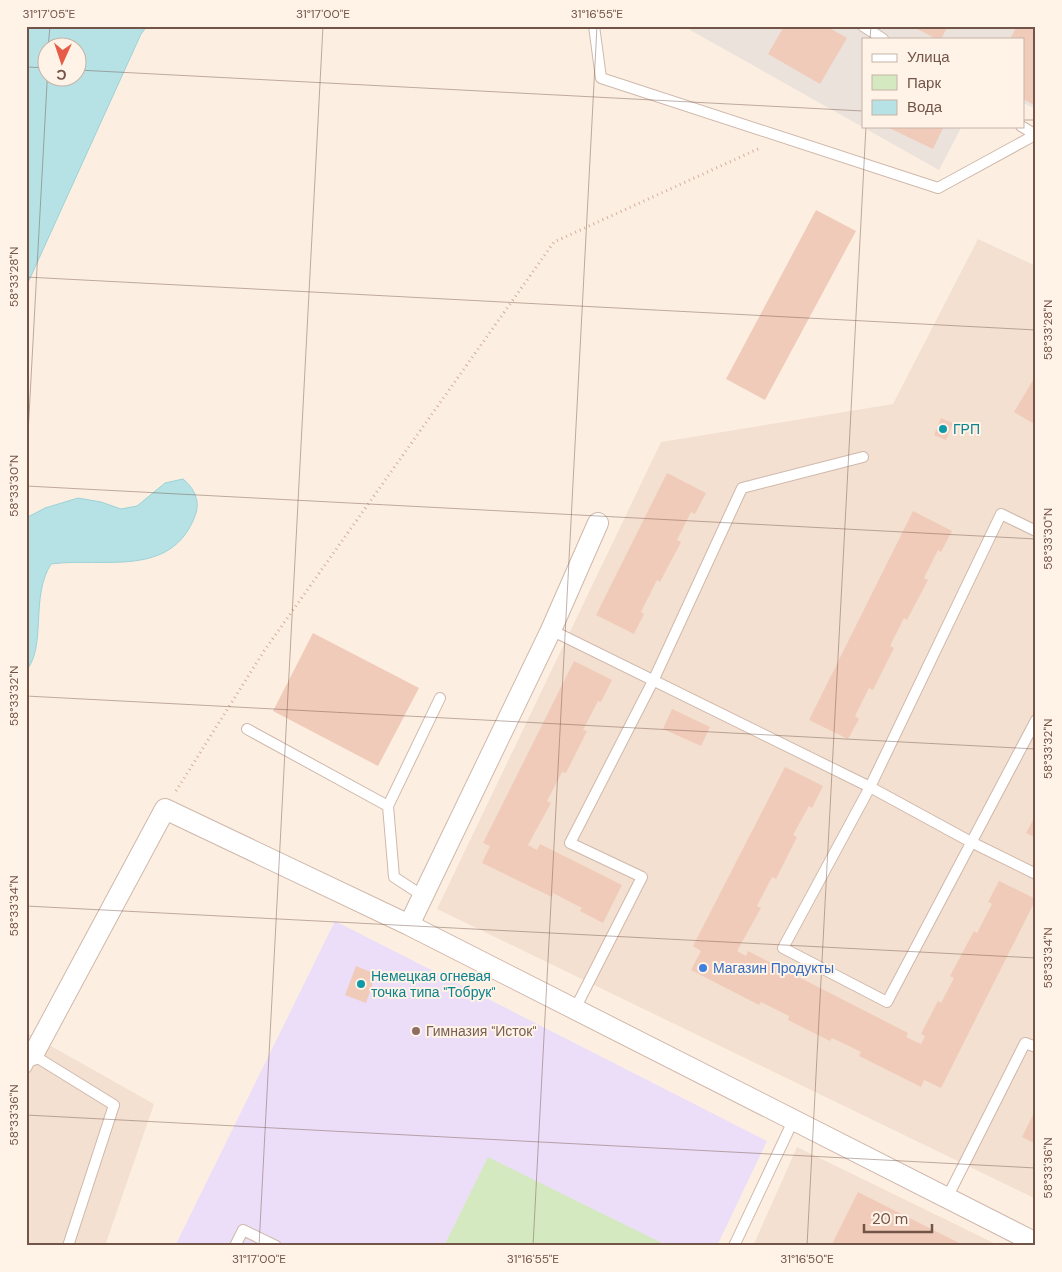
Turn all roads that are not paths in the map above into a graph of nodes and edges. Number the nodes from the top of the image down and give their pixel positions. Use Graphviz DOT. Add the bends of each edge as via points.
graph roads {
  1 [pos="594,26"];
  2 [pos="863,26"];
  3 [pos="881,38"];
  4 [pos="1024,128"];
  5 [pos="1035,135"];
  6 [pos="863,457"];
  7 [pos="598,523"];
  8 [pos="1036,531"];
  9 [pos="551,630"];
  10 [pos="654,679"];
  11 [pos="440,698"];
  12 [pos="1036,720"];
  13 [pos="247,730"];
  14 [pos="870,787"];
  15 [pos="388,806"];
  16 [pos="970,842"];
  17 [pos="1036,874"];
  18 [pos="423,896"];
  19 [pos="409,925"];
  20 [pos="575,1009"];
  21 [pos="1036,1047"];
  22 [pos="30,1062"];
  23 [pos="793,1121"];
  24 [pos="947,1198"];
  25 [pos="1036,1243"];
  26 [pos="68,1246"];
  27 [pos="235,1246"];
  28 [pos="276,1246"];
  29 [pos="734,1246"];
  1 -- 5 [label="lane" via="601,78 938,188"];
  2 -- 3 [label="lane"];
  4 -- 5 [label="lane"];
  6 -- 10 [label="lane" via="742,488"];
  7 -- 9 [label="street"];
  8 -- 14 [label="lane" via="1001,514"];
  9 -- 10 [label="lane"];
  9 -- 18 [label="street"];
  10 -- 14 [label="lane"];
  10 -- 20 [label="lane" via="570,843 642,877"];
  11 -- 15 [label="lane"];
  12 -- 16 [label="lane"];
  13 -- 15 [label="lane"];
  14 -- 16 [label="lane"];
  14 -- 16 [label="lane" via="783,948 888,1002"];
  15 -- 18 [label="lane" via="394,877"];
  16 -- 17 [label="lane"];
  18 -- 19 [label="street"];
  19 -- 20 [label="street"];
  19 -- 22 [label="street" via="165,808"];
  20 -- 23 [label="street"];
  21 -- 24 [label="lane" via="1025,1043"];
  22 -- 26 [label="lane" via="114,1105"];
  23 -- 24 [label="street"];
  23 -- 29 [label="lane"];
  24 -- 25 [label="street"];
  27 -- 28 [label="lane" via="243,1230"];
}
